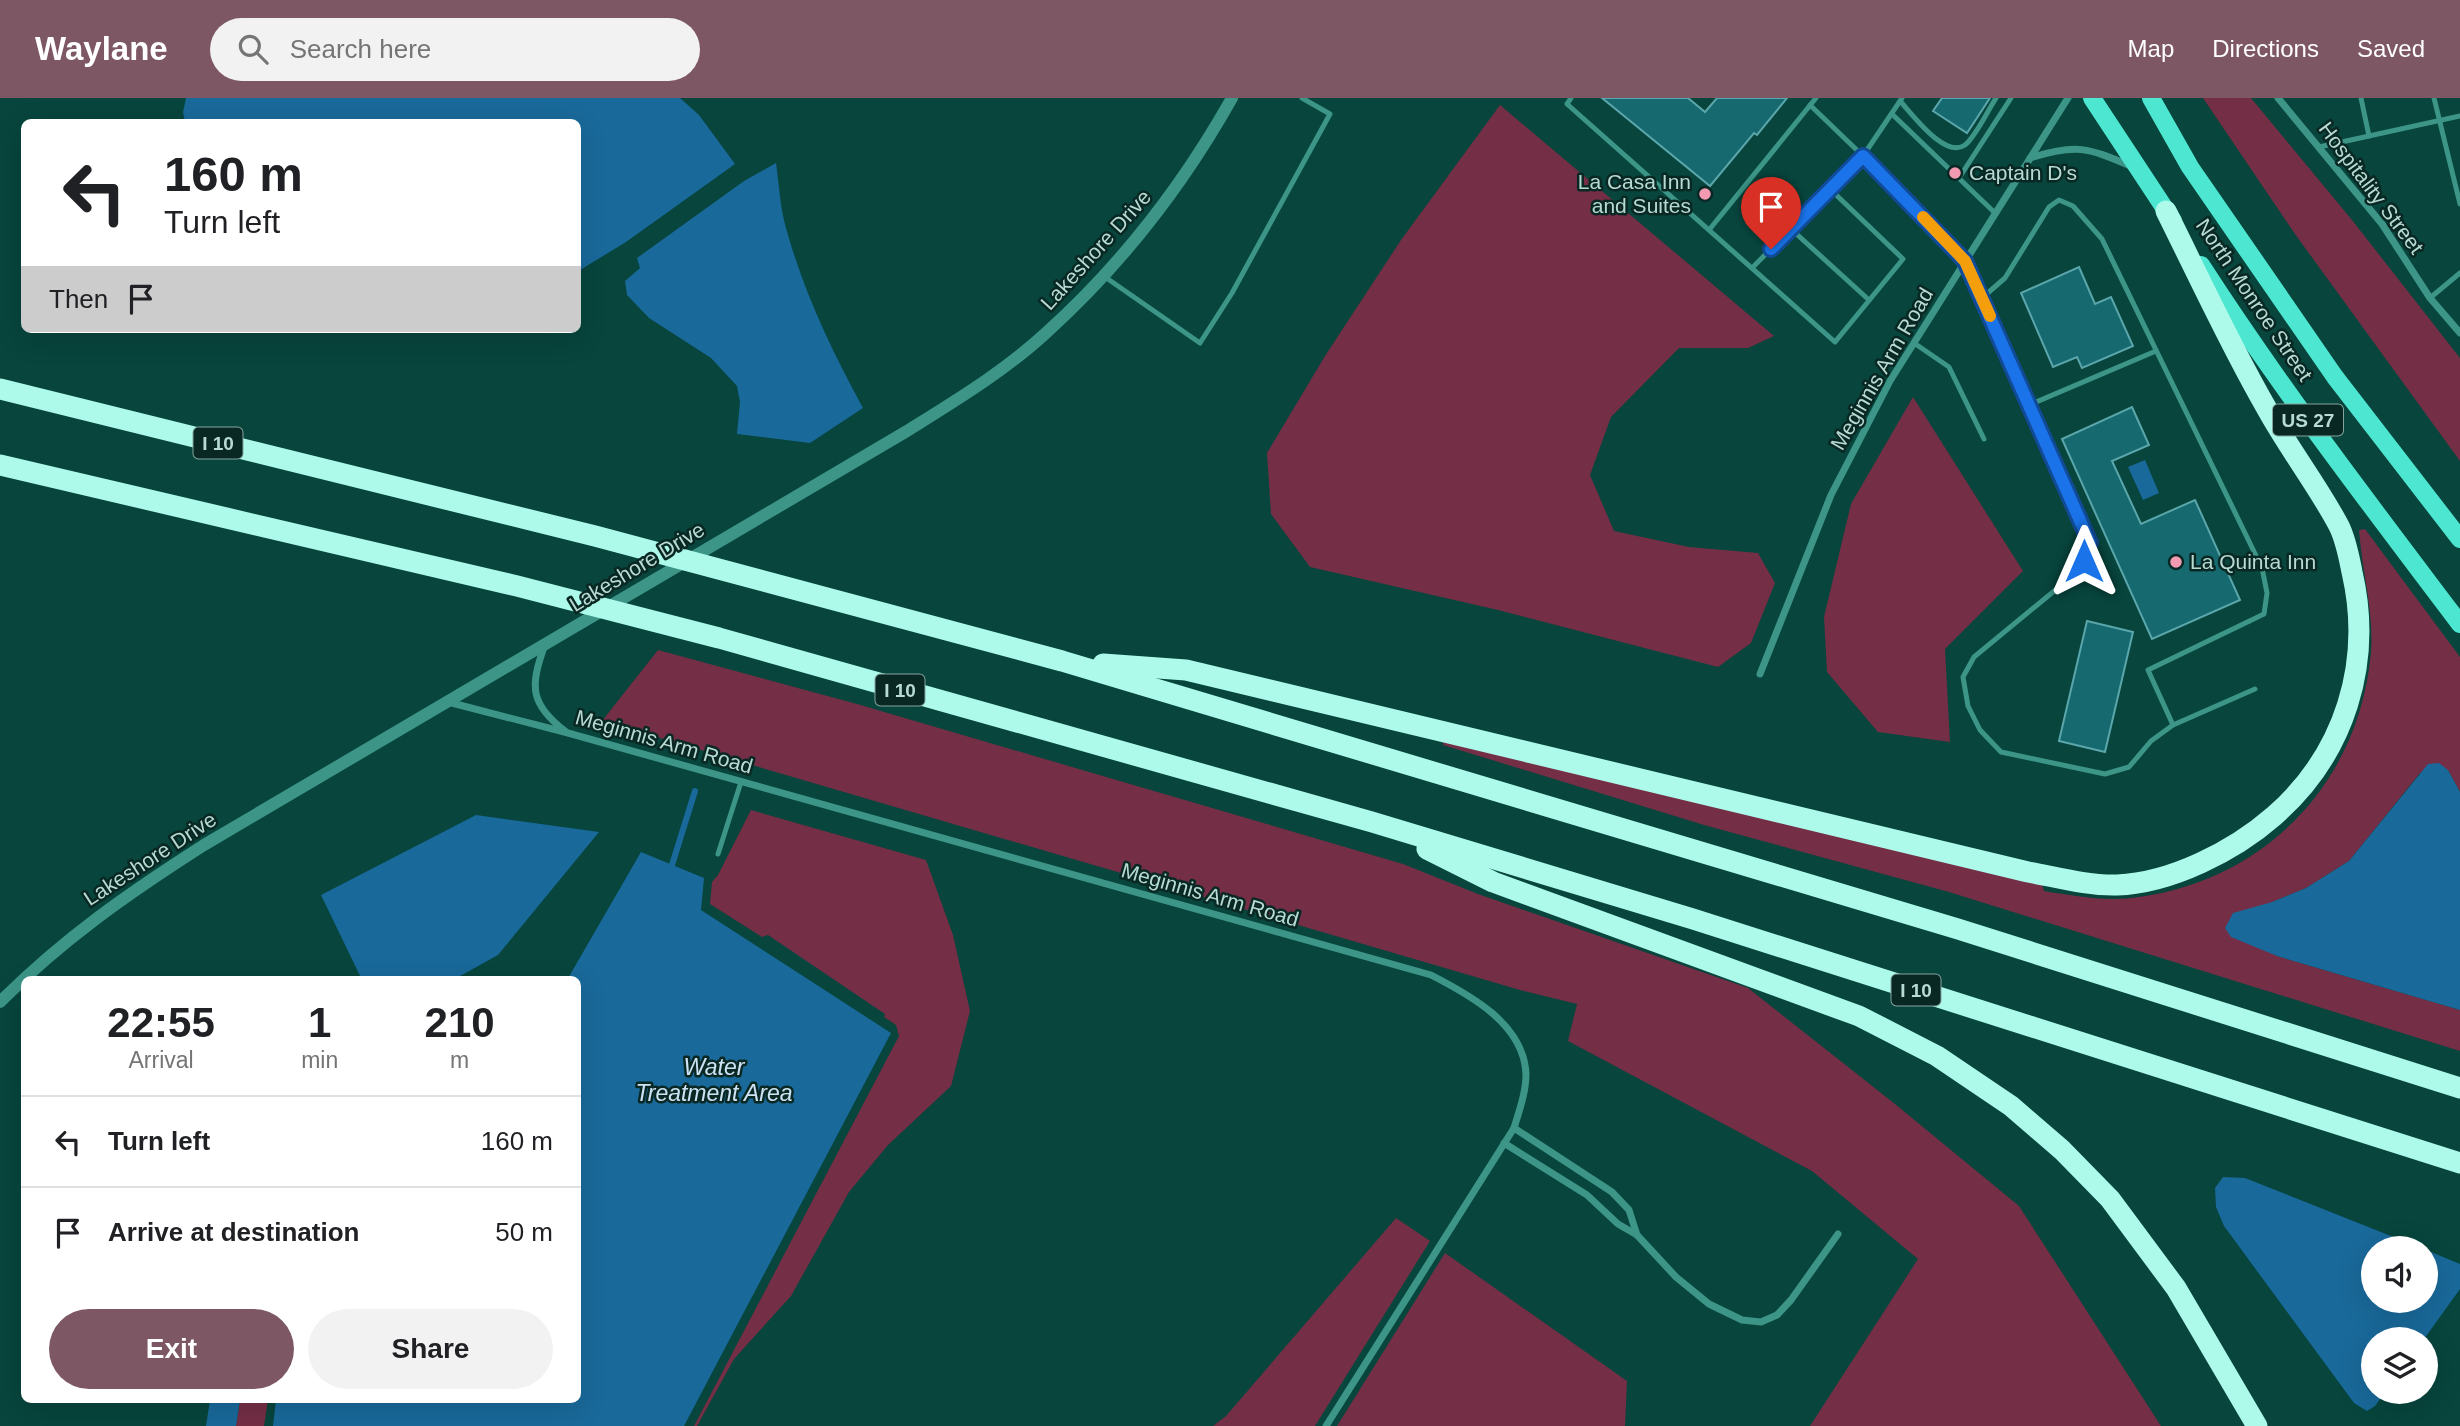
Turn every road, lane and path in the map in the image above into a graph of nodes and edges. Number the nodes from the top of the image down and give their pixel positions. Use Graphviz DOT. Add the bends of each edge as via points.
graph roads {
  1 [pos="1232,98"];
  2 [pos="1302,98"];
  3 [pos="1571,98"];
  4 [pos="1816,98"];
  5 [pos="1996,98"];
  6 [pos="2011,98"];
  7 [pos="2068,98"];
  8 [pos="2092,98"];
  9 [pos="2151,98"];
  10 [pos="2278,98"];
  11 [pos="2361,98"];
  12 [pos="2434,98"];
  13 [pos="1901,100"];
  14 [pos="1810,105"];
  15 [pos="1892,114"];
  16 [pos="2460,116"];
  17 [pos="2439,122"];
  18 [pos="2369,136"];
  19 [pos="2319,147"];
  20 [pos="1863,156"];
  21 [pos="2029,158"];
  22 [pos="2138,169"];
  23 [pos="1959,178"];
  24 [pos="1830,189"];
  25 [pos="2460,204"];
  26 [pos="2166,211"];
  27 [pos="1995,213"];
  28 [pos="1791,229"];
  29 [pos="1709,230"];
  30 [pos="1965,261"];
  31 [pos="1752,268"];
  32 [pos="2460,273"];
  33 [pos="1103,275"];
  34 [pos="1982,298"];
  35 [pos="2430,298"];
  36 [pos="1869,300"];
  37 [pos="2460,333"];
  38 [pos="1914,343"];
  39 [pos="2156,351"];
  40 [pos="0,390"];
  41 [pos="2029,405"];
  42 [pos="1984,439"];
  43 [pos="0,465"];
  44 [pos="2460,539"];
  45 [pos="2460,624"];
  46 [pos="545,645"];
  47 [pos="1062,661"];
  48 [pos="1760,674"];
  49 [pos="2255,689"];
  50 [pos="448,702"];
  51 [pos="2173,725"];
  52 [pos="568,733"];
  53 [pos="741,782"];
  54 [pos="1371,822"];
  55 [pos="718,854"];
  56 [pos="28,976"];
  57 [pos="21,983"];
  58 [pos="0,1002"];
  59 [pos="2460,1088"];
  60 [pos="1514,1128"];
  61 [pos="1504,1143"];
  62 [pos="2460,1163"];
  63 [pos="1838,1234"];
  64 [pos="1637,1236"];
  65 [pos="1326,1426"];
  66 [pos="2257,1426"];
  1 -- 33 [label="street, Lakeshore Drive" via="1167,201"];
  2 -- 33 [label="lane" via="1330,114 1200,343"];
  3 -- 29 [label="lane" via="1567,103"];
  4 -- 14 [label="lane"];
  5 -- 13 [label="lane" via="1969,140 1958,148 1940,143"];
  6 -- 23 [label="lane"];
  7 -- 21 [label="street, Meginnis Arm Road"];
  8 -- 22 [label="main road, North Monroe Street / US 27"];
  9 -- 44 [label="main road, North Monroe Street / US 27" via="2190,167 2335,377"];
  10 -- 19 [label="street, Hospitality Street"];
  11 -- 18 [label="lane"];
  12 -- 17 [label="lane"];
  13 -- 15 [label="lane"];
  14 -- 20 [label="lane"];
  14 -- 29 [label="lane"];
  15 -- 20 [label="lane"];
  15 -- 23 [label="lane"];
  16 -- 17 [label="lane"];
  17 -- 18 [label="lane"];
  17 -- 25 [label="lane"];
  18 -- 19 [label="lane"];
  19 -- 35 [label="street, Hospitality Street" via="2382,224"];
  20 -- 24 [label="lane"];
  20 -- 30 [label="lane"];
  21 -- 22 [label="street" via="2085,148"];
  21 -- 27 [label="street, Meginnis Arm Road"];
  22 -- 26 [label="main road, North Monroe Street / US 27"];
  23 -- 27 [label="lane"];
  24 -- 28 [label="lane"];
  24 -- 36 [label="lane" via="1903,258"];
  26 -- 45 [label="main road, North Monroe Street / US 27" via="2334,457"];
  26 -- 47 [label="highway" via="2267,409 2340,528 2358,597 2355,680 2342,725 2319,766 2285,807 2259,829 2184,869 2116,885 2028,872 1185,670"];
  27 -- 30 [label="street, Meginnis Arm Road"];
  28 -- 31 [label="lane"];
  28 -- 36 [label="lane"];
  29 -- 31 [label="lane"];
  30 -- 34 [label="lane"];
  30 -- 38 [label="street, Meginnis Arm Road"];
  31 -- 36 [label="lane" via="1835,342"];
  32 -- 35 [label="lane"];
  33 -- 46 [label="street, Lakeshore Drive" via="1046,333 954,401"];
  34 -- 39 [label="lane" via="2005,278 2049,206 2059,200 2073,206 2102,239"];
  34 -- 41 [label="lane"];
  35 -- 37 [label="street, Hospitality Street"];
  38 -- 42 [label="lane" via="1949,367"];
  38 -- 48 [label="street, Meginnis Arm Road" via="1831,495"];
  39 -- 41 [label="lane"];
  39 -- 51 [label="lane" via="2262,568 2267,593 2264,614 2148,670"];
  40 -- 47 [label="highway, I 10" via="595,536"];
  41 -- 51 [label="lane" via="2090,543 2076,573 1974,657 1963,677 1968,706 1980,730 2001,752 2105,775 2129,767 2151,741"];
  43 -- 54 [label="highway, I 10" via="719,638"];
  46 -- 50 [label="street, Lakeshore Drive"];
  46 -- 52 [label="street" via="535,672 536,697 545,715"];
  47 -- 59 [label="highway, I 10" via="1958,929"];
  49 -- 51 [label="lane"];
  50 -- 52 [label="street, Meginnis Arm Road"];
  50 -- 56 [label="street, Lakeshore Drive" via="125,895"];
  52 -- 53 [label="street, Meginnis Arm Road"];
  53 -- 55 [label="lane"];
  53 -- 60 [label="street, Meginnis Arm Road" via="1432,975 1481,1003 1513,1038 1526,1073"];
  54 -- 62 [label="highway, I 10" via="1693,919"];
  54 -- 66 [label="highway" via="1493,882 1858,1016 1937,1056 2011,1106 2110,1199 2176,1288"];
  57 -- 58 [label="street, Lakeshore Drive"];
  60 -- 61 [label="street, Meginnis Arm Road"];
  60 -- 64 [label="street" via="1612,1192 1629,1210"];
  61 -- 64 [label="street" via="1587,1195"];
  61 -- 65 [label="street, Meginnis Arm Road"];
  63 -- 64 [label="street" via="1791,1300 1777,1315 1761,1322 1742,1320 1709,1304"];
}
